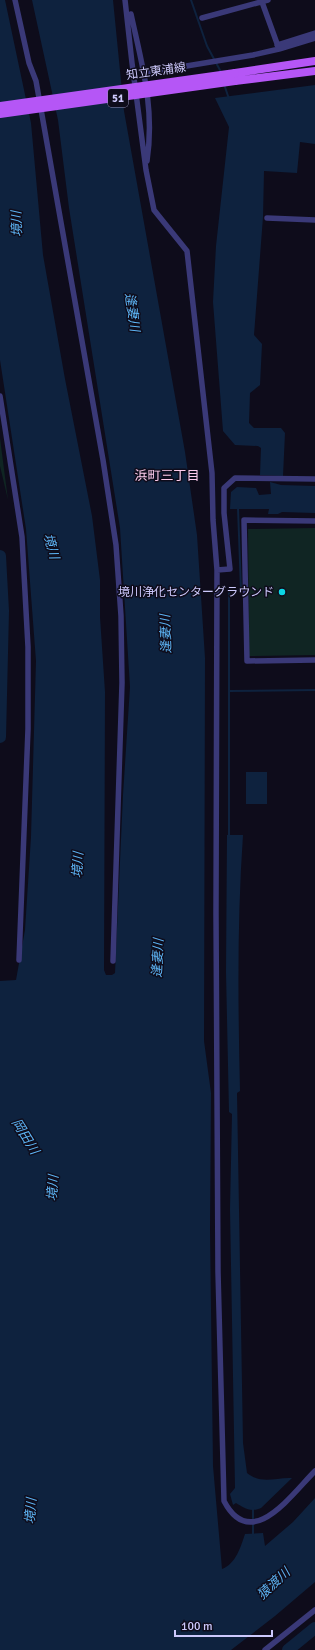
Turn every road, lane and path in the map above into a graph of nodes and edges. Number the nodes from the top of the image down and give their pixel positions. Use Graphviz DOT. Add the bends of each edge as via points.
graph roads {
  1 [pos="15,0"];
  2 [pos="126,0"];
  3 [pos="268,0"];
  4 [pos="262,2"];
  5 [pos="202,18"];
  6 [pos="315,33"];
  7 [pos="315,38"];
  8 [pos="278,47"];
  9 [pos="315,61"];
  10 [pos="315,71"];
  11 [pos="144,73"];
  12 [pos="235,77"];
  13 [pos="0,106"];
  14 [pos="0,114"];
  15 [pos="146,170"];
  16 [pos="267,218"];
  17 [pos="315,220"];
  18 [pos="0,396"];
  19 [pos="315,479"];
  20 [pos="315,521"];
  21 [pos="217,570"];
  22 [pos="315,660"];
  23 [pos="19,960"];
  24 [pos="113,961"];
  25 [pos="315,1471"];
  26 [pos="315,1610"];
  27 [pos="265,1650"];
  1 -- 24 [label="street" via="29,62 36,81 116,545 122,652"];
  2 -- 11 [label="street"];
  2 -- 15 [label="street"];
  3 -- 4 [label="street"];
  4 -- 5 [label="street"];
  4 -- 8 [label="street"];
  6 -- 8 [label="street"];
  7 -- 8 [label="street"];
  8 -- 11 [label="street" via="220,61"];
  9 -- 12 [label="main road, 知立東浦線 / 51"];
  10 -- 12 [label="main road, 知立東浦線 / 51"];
  11 -- 15 [label="street" via="150,107 151,136"];
  12 -- 13 [label="main road, 知立東浦線 / 51, bridge"];
  12 -- 14 [label="main road, 知立東浦線 / 51, bridge"];
  15 -- 21 [label="street" via="154,210 186,251 212,473"];
  16 -- 17 [label="street"];
  18 -- 23 [label="street" via="22,537 28,647 28,729"];
  19 -- 21 [label="street" via="235,478 224,488 230,569"];
  20 -- 22 [label="street" via="244,520 248,661"];
  21 -- 25 [label="street" via="218,1272 224,1501 229,1512 239,1520 258,1522 272,1515"];
  26 -- 27 [label="street"];
}
